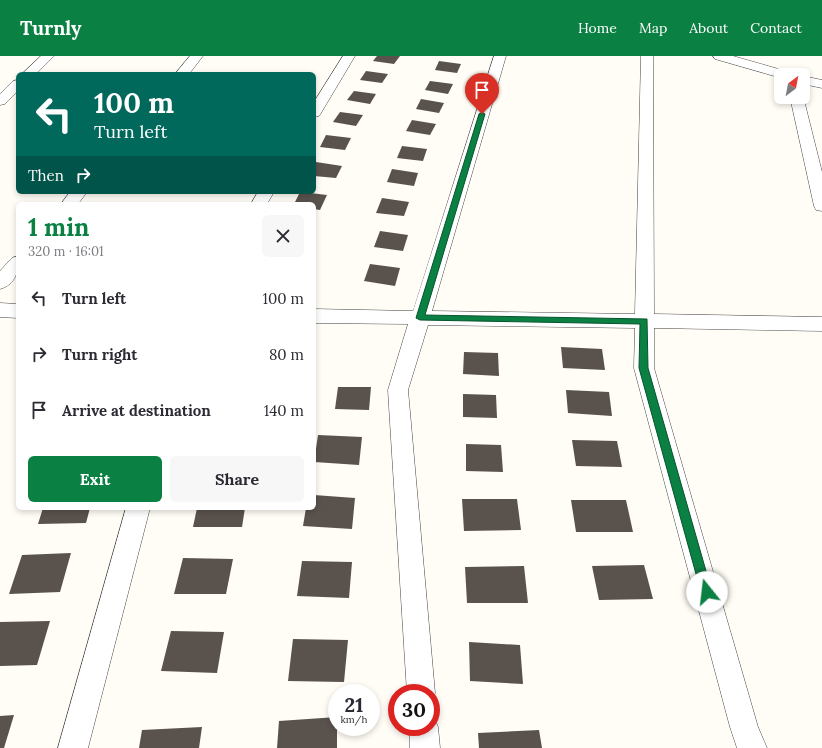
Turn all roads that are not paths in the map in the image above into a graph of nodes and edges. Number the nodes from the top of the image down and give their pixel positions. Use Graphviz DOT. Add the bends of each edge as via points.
graph roads {
  1 [pos="48,56"];
  2 [pos="197,56"];
  3 [pos="349,56"];
  4 [pos="500,56"];
  5 [pos="647,56"];
  6 [pos="719,56"];
  7 [pos="31,72"];
  8 [pos="184,72"];
  9 [pos="774,72"];
  10 [pos="810,81"];
  11 [pos="822,84"];
  12 [pos="16,86"];
  13 [pos="0,101"];
  14 [pos="799,104"];
  15 [pos="316,110"];
  16 [pos="77,194"];
  17 [pos="71,202"];
  18 [pos="822,206"];
  19 [pos="16,264"];
  20 [pos="0,283"];
  21 [pos="0,310"];
  22 [pos="16,311"];
  23 [pos="316,316"];
  24 [pos="420,318"];
  25 [pos="644,321"];
  26 [pos="822,324"];
  27 [pos="137,510"];
  28 [pos="420,684"];
  29 [pos="424,736"];
  30 [pos="73,748"];
  31 [pos="425,748"];
  32 [pos="752,748"];
  1 -- 7 [label="street"];
  2 -- 8 [label="street"];
  3 -- 15 [label="street"];
  4 -- 24 [label="street"];
  5 -- 25 [label="street"];
  6 -- 9 [label="street"];
  10 -- 11 [label="street"];
  12 -- 13 [label="street"];
  14 -- 18 [label="street"];
  16 -- 17 [label="street"];
  19 -- 20 [label="street"];
  21 -- 22 [label="street"];
  23 -- 24 [label="street"];
  24 -- 25 [label="street"];
  24 -- 28 [label="street" via="398,390"];
  25 -- 26 [label="street"];
  25 -- 32 [label="street" via="644,368"];
  27 -- 30 [label="street"];
  29 -- 31 [label="street"];
}
